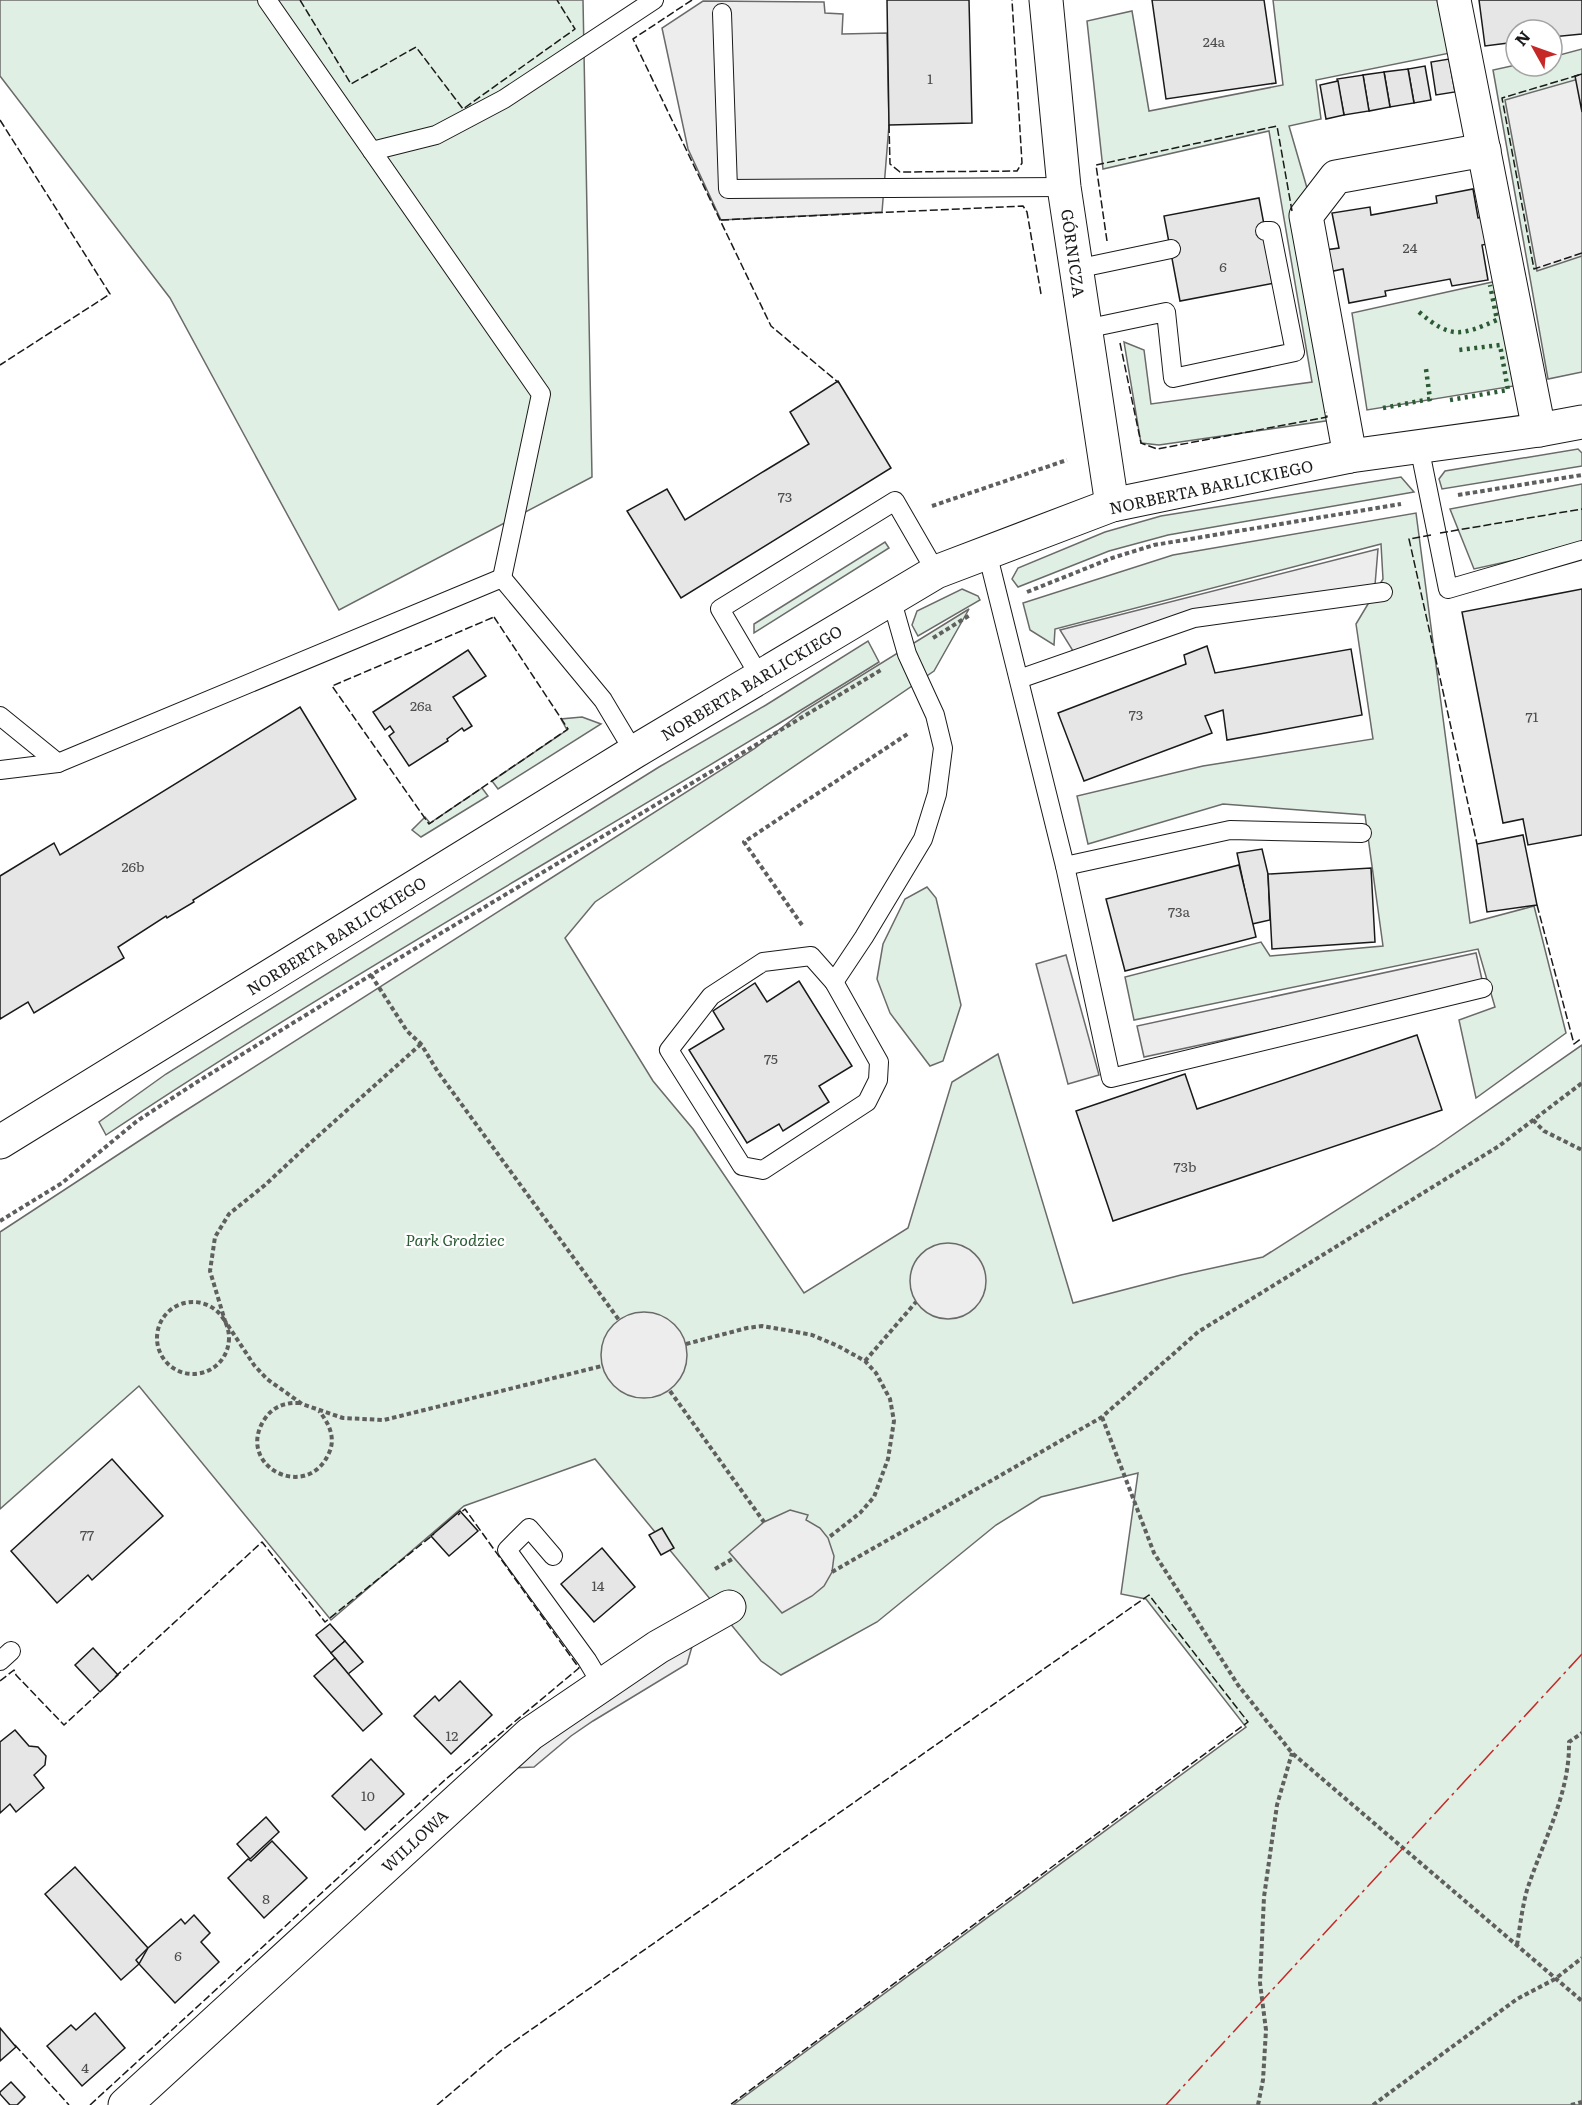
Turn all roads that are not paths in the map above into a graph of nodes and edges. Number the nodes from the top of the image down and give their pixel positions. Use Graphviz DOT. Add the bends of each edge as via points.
graph roads {
  1 [pos="267,0"];
  2 [pos="654,0"];
  3 [pos="1046,0"];
  4 [pos="1454,0"];
  5 [pos="722,13"];
  6 [pos="1484,150"];
  7 [pos="372,151"];
  8 [pos="1064,187"];
  9 [pos="1265,231"];
  10 [pos="1171,249"];
  11 [pos="1076,269"];
  12 [pos="1085,329"];
  13 [pos="1582,422"];
  14 [pos="1539,430"];
  15 [pos="1419,446"];
  16 [pos="1350,456"];
  17 [pos="1112,505"];
  18 [pos="1582,550"];
  19 [pos="987,552"];
  20 [pos="936,572"];
  21 [pos="502,578"];
  22 [pos="1383,592"];
  23 [pos="891,598"];
  24 [pos="760,677"];
  25 [pos="1018,679"];
  26 [pos="0,716"];
  27 [pos="634,752"];
  28 [pos="58,763"];
  29 [pos="0,770"];
  30 [pos="1362,832"];
  31 [pos="1065,866"];
  32 [pos="834,982"];
  33 [pos="1483,988"];
  34 [pos="0,1142"];
  35 [pos="553,1556"];
  36 [pos="729,1607"];
  37 [pos="602,1685"];
  38 [pos="125,2105"];
  1 -- 7 [label="lane"];
  2 -- 7 [label="lane" via="504,99 436,135"];
  3 -- 8 [label="street, GÓRNICZA"];
  4 -- 6 [label="street"];
  5 -- 8 [label="lane" via="729,189"];
  6 -- 14 [label="street"];
  6 -- 16 [label="street" via="1336,177 1306,216"];
  7 -- 21 [label="lane" via="541,394"];
  8 -- 11 [label="street, GÓRNICZA"];
  9 -- 12 [label="lane" via="1271,231 1295,352 1173,378 1166,312"];
  10 -- 11 [label="lane"];
  11 -- 12 [label="street, GÓRNICZA"];
  12 -- 17 [label="street, GÓRNICZA"];
  13 -- 14 [label="street, NORBERTA BARLICKIEGO"];
  14 -- 15 [label="street, NORBERTA BARLICKIEGO"];
  15 -- 16 [label="street, NORBERTA BARLICKIEGO"];
  15 -- 18 [label="lane" via="1448,589"];
  16 -- 17 [label="street, NORBERTA BARLICKIEGO"];
  17 -- 19 [label="street, NORBERTA BARLICKIEGO"];
  19 -- 20 [label="street, NORBERTA BARLICKIEGO"];
  19 -- 25 [label="lane"];
  20 -- 23 [label="street, NORBERTA BARLICKIEGO"];
  20 -- 24 [label="lane" via="895,501 720,609"];
  21 -- 27 [label="lane" via="603,700"];
  21 -- 28 [label="lane"];
  22 -- 25 [label="lane" via="1194,618"];
  23 -- 24 [label="street, NORBERTA BARLICKIEGO"];
  23 -- 32 [label="lane" via="908,654 935,715 943,748 937,794 923,839"];
  24 -- 27 [label="street, NORBERTA BARLICKIEGO"];
  25 -- 31 [label="lane"];
  26 -- 28 [label="lane"];
  27 -- 34 [label="street, NORBERTA BARLICKIEGO"];
  28 -- 29 [label="lane"];
  30 -- 31 [label="lane" via="1230,830"];
  31 -- 33 [label="lane" via="1111,1078"];
  32 -- 32 [label="lane" via="879,1062 878,1080 867,1102 763,1170 742,1167 669,1050 711,996 763,962 811,956"];
  35 -- 37 [label="lane" via="529,1528 507,1550"];
  36 -- 37 [label="street, WILLOWA" via="658,1647"];
  37 -- 38 [label="street, WILLOWA" via="530,1734"];
}
